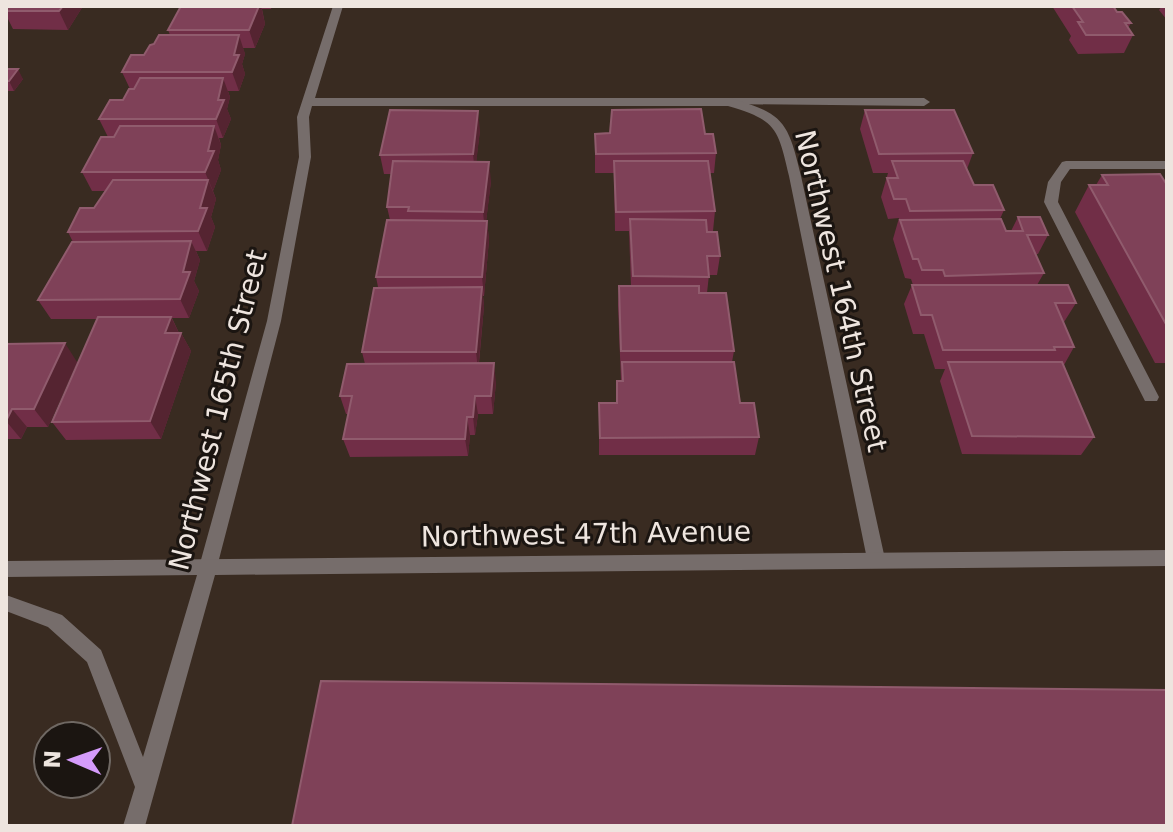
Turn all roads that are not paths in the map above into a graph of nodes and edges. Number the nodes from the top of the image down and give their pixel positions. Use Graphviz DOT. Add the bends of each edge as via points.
graph roads {
  1 [pos="338,6"];
  2 [pos="307,102"];
  3 [pos="729,102"];
  4 [pos="924,102"];
  5 [pos="1167,165"];
  6 [pos="1151,397"];
  7 [pos="1167,558"];
  8 [pos="876,559"];
  9 [pos="208,567"];
  10 [pos="6,569"];
  11 [pos="6,603"];
  12 [pos="145,787"];
  13 [pos="134,826"];
  1 -- 2 [label="street, Northwest 165th Street"];
  2 -- 3 [label="street, Northwest 164th Street"];
  2 -- 9 [label="street, Northwest 165th Street" via="305,157 274,321"];
  3 -- 4 [label="street"];
  3 -- 8 [label="street, Northwest 164th Street" via="765,111 783,128"];
  5 -- 6 [label="street" via="1066,165 1054,179 1051,202"];
  7 -- 8 [label="street, Northwest 47th Avenue"];
  8 -- 9 [label="street, Northwest 47th Avenue"];
  9 -- 10 [label="street, Northwest 47th Avenue"];
  9 -- 12 [label="street, Northwest 165th Street"];
  11 -- 12 [label="street" via="55,621 94,656"];
  12 -- 13 [label="street, Northwest 165th Street"];
}
